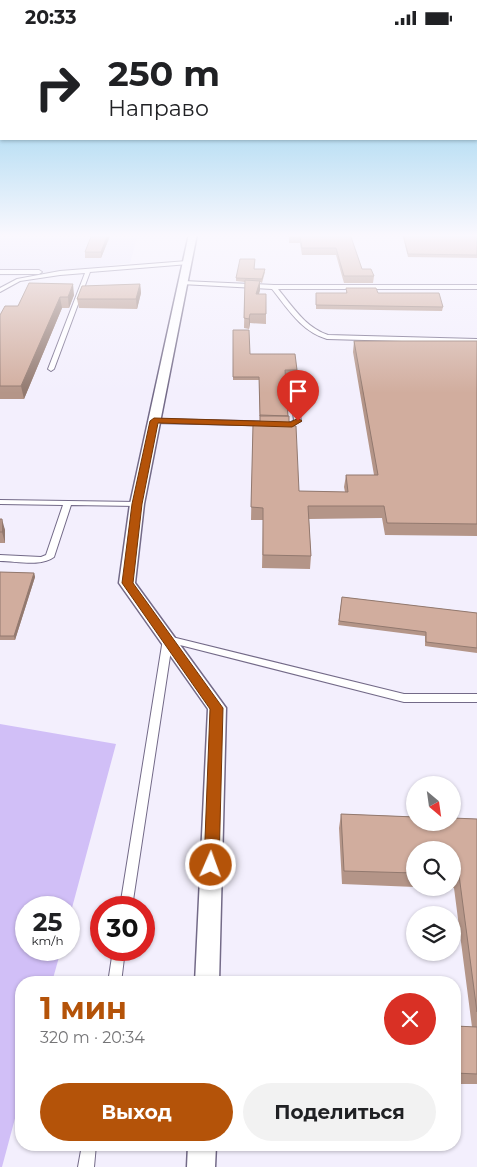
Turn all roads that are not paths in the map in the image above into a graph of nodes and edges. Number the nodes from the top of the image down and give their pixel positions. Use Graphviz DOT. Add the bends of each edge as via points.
graph roads {
  1 [pos="82,287"];
  2 [pos="182,287"];
  3 [pos="270,287"];
  4 [pos="274,287"];
  5 [pos="477,287"];
  6 [pos="477,341"];
  7 [pos="51,369"];
  8 [pos="295,405"];
  9 [pos="154,421"];
  10 [pos="0,503"];
  11 [pos="68,503"];
  12 [pos="137,504"];
  13 [pos="0,558"];
  14 [pos="168,639"];
  15 [pos="477,698"];
  16 [pos="128,896"];
  17 [pos="117,961"];
  18 [pos="115,976"];
  19 [pos="207,976"];
  20 [pos="88,1151"];
  21 [pos="202,1151"];
  22 [pos="86,1167"];
  23 [pos="201,1167"];
  1 -- 7 [label="lane"];
  2 -- 9 [label="street"];
  3 -- 4 [label="lane"];
  4 -- 5 [label="lane"];
  4 -- 6 [label="lane" via="307,328 326,337"];
  8 -- 9 [label="lane" via="298,421 292,424"];
  9 -- 12 [label="street"];
  10 -- 11 [label="lane"];
  11 -- 12 [label="lane"];
  11 -- 13 [label="lane" via="50,557 41,560"];
  12 -- 14 [label="street" via="127,583"];
  14 -- 15 [label="lane" via="404,698"];
  14 -- 16 [label="lane"];
  14 -- 19 [label="street" via="217,708"];
  17 -- 18 [label="lane"];
  20 -- 22 [label="lane"];
  21 -- 23 [label="street"];
}
